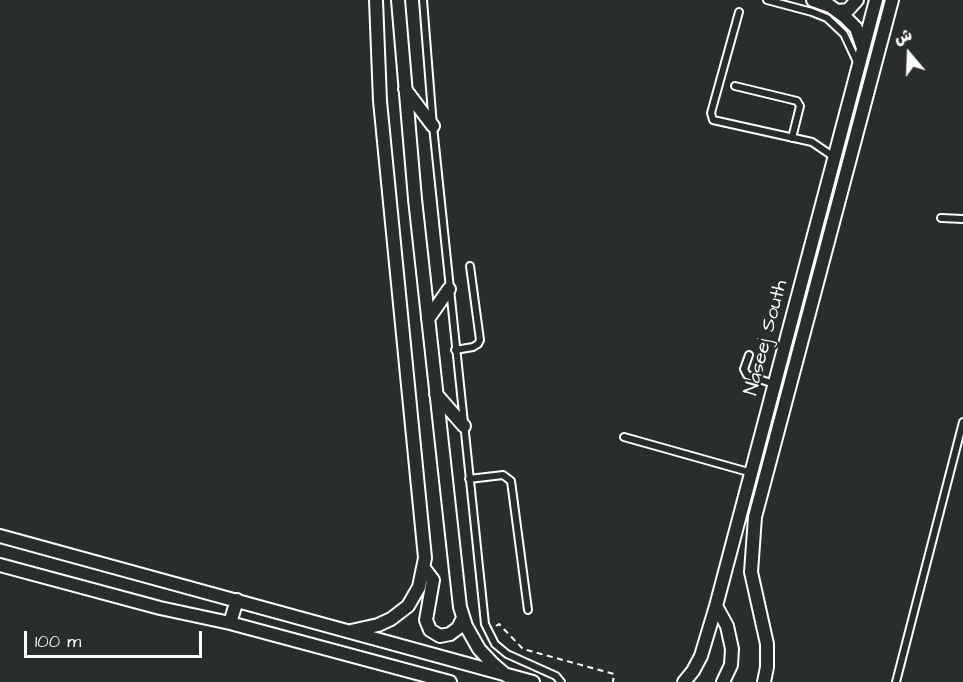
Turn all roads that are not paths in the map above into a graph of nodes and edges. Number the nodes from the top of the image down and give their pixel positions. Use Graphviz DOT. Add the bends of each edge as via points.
graph roads {
  1 [pos="376,0"];
  2 [pos="398,0"];
  3 [pos="423,0"];
  4 [pos="767,0"];
  5 [pos="813,0"];
  6 [pos="857,0"];
  7 [pos="876,0"];
  8 [pos="892,0"];
  9 [pos="838,11"];
  10 [pos="739,12"];
  11 [pos="863,48"];
  12 [pos="858,65"];
  13 [pos="735,86"];
  14 [pos="405,89"];
  15 [pos="433,126"];
  16 [pos="792,138"];
  17 [pos="834,156"];
  18 [pos="941,218"];
  19 [pos="963,219"];
  20 [pos="470,266"];
  21 [pos="449,289"];
  22 [pos="428,319"];
  23 [pos="455,350"];
  24 [pos="749,355"];
  25 [pos="775,384"];
  26 [pos="436,394"];
  27 [pos="963,422"];
  28 [pos="464,426"];
  29 [pos="624,437"];
  30 [pos="752,472"];
  31 [pos="469,479"];
  32 [pos="0,536"];
  33 [pos="0,565"];
  34 [pos="424,568"];
  35 [pos="237,600"];
  36 [pos="716,606"];
  37 [pos="528,610"];
  38 [pos="463,618"];
  39 [pos="230,623"];
  40 [pos="351,631"];
  41 [pos="507,675"];
  42 [pos="450,682"];
  43 [pos="533,682"];
  44 [pos="561,682"];
  45 [pos="684,682"];
  46 [pos="723,682"];
  47 [pos="764,682"];
  48 [pos="896,682"];
  1 -- 34 [label="street" via="380,101 426,548"];
  2 -- 14 [label="street"];
  3 -- 15 [label="lane"];
  4 -- 12 [label="lane" via="827,18 844,34"];
  5 -- 9 [label="street"];
  6 -- 9 [label="street" via="848,10"];
  7 -- 11 [label="street, Naseej South"];
  8 -- 47 [label="street" via="755,517 751,572 767,644"];
  9 -- 11 [label="street" via="856,28"];
  10 -- 16 [label="lane" via="712,118"];
  11 -- 12 [label="street, Naseej South"];
  12 -- 17 [label="street, Naseej South"];
  13 -- 16 [label="lane" via="797,101 800,106"];
  14 -- 15 [label="street"];
  14 -- 22 [label="street"];
  15 -- 21 [label="lane"];
  16 -- 17 [label="lane" via="812,142"];
  17 -- 25 [label="street, Naseej South"];
  18 -- 19 [label="lane"];
  20 -- 23 [label="lane" via="480,340 473,347"];
  21 -- 22 [label="street"];
  21 -- 23 [label="lane"];
  22 -- 26 [label="street"];
  23 -- 28 [label="lane"];
  24 -- 25 [label="lane" via="744,367 747,375"];
  25 -- 30 [label="street, Naseej South"];
  26 -- 28 [label="street"];
  26 -- 38 [label="street"];
  27 -- 48 [label="lane"];
  28 -- 31 [label="lane"];
  29 -- 30 [label="lane"];
  30 -- 36 [label="street, Naseej South"];
  31 -- 37 [label="lane" via="503,475 510,481"];
  31 -- 44 [label="lane" via="487,632 507,654 556,676"];
  32 -- 35 [label="street"];
  33 -- 39 [label="street"];
  34 -- 38 [label="street" via="433,580 426,620 430,630 440,636 450,634"];
  34 -- 40 [label="street" via="414,597 400,613 378,626"];
  35 -- 39 [label="street"];
  35 -- 40 [label="street"];
  36 -- 45 [label="street, Naseej South" via="701,656"];
  36 -- 46 [label="street" via="727,626 732,648 731,665"];
  38 -- 41 [label="street" via="479,649"];
  39 -- 42 [label="street"];
  40 -- 41 [label="street"];
  41 -- 43 [label="street"];
}
